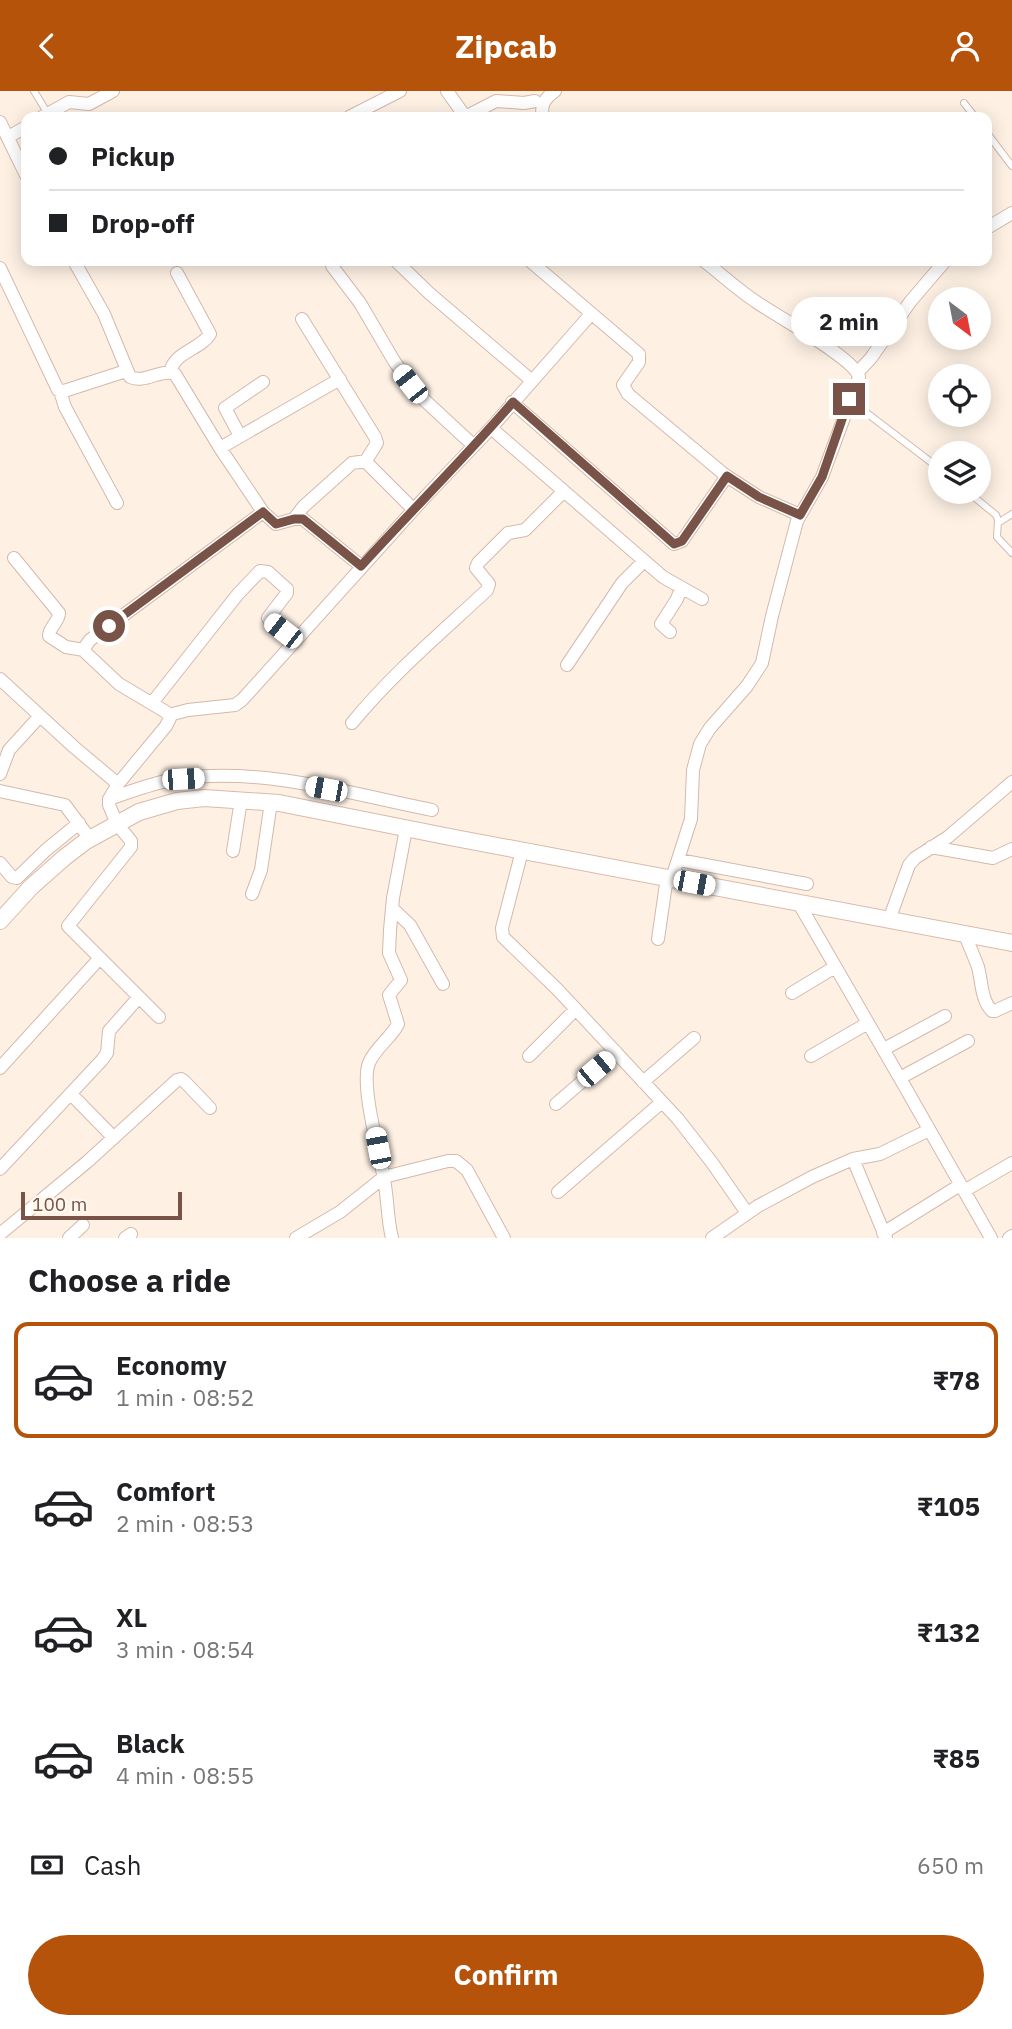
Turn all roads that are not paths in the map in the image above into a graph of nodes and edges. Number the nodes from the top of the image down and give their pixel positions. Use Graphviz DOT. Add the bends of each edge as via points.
graph roads {
  1 [pos="34,91"];
  2 [pos="113,91"];
  3 [pos="400,91"];
  4 [pos="447,91"];
  5 [pos="555,91"];
  6 [pos="964,103"];
  7 [pos="537,104"];
  8 [pos="43,112"];
  9 [pos="52,112"];
  10 [pos="359,112"];
  11 [pos="461,112"];
  12 [pos="475,112"];
  13 [pos="971,112"];
  14 [pos="0,122"];
  15 [pos="21,130"];
  16 [pos="8,137"];
  17 [pos="992,140"];
  18 [pos="21,164"];
  19 [pos="1012,166"];
  20 [pos="1012,213"];
  21 [pos="992,225"];
  22 [pos="77,266"];
  23 [pos="332,266"];
  24 [pos="400,266"];
  25 [pos="536,266"];
  26 [pos="710,266"];
  27 [pos="941,266"];
  28 [pos="177,273"];
  29 [pos="1,276"];
  30 [pos="591,314"];
  31 [pos="302,319"];
  32 [pos="126,370"];
  33 [pos="170,372"];
  34 [pos="858,372"];
  35 [pos="340,379"];
  36 [pos="531,380"];
  37 [pos="263,382"];
  38 [pos="60,391"];
  39 [pos="849,399"];
  40 [pos="513,402"];
  41 [pos="491,428"];
  42 [pos="240,436"];
  43 [pos="474,446"];
  44 [pos="220,448"];
  45 [pos="367,461"];
  46 [pos="928,461"];
  47 [pos="727,476"];
  48 [pos="564,491"];
  49 [pos="117,503"];
  50 [pos="984,504"];
  51 [pos="413,509"];
  52 [pos="263,512"];
  53 [pos="1012,514"];
  54 [pos="800,515"];
  55 [pos="294,519"];
  56 [pos="998,523"];
  57 [pos="1012,553"];
  58 [pos="14,558"];
  59 [pos="644,561"];
  60 [pos="361,566"];
  61 [pos="681,588"];
  62 [pos="702,599"];
  63 [pos="670,632"];
  64 [pos="295,640"];
  65 [pos="84,650"];
  66 [pos="567,665"];
  67 [pos="0,679"];
  68 [pos="152,703"];
  69 [pos="169,715"];
  70 [pos="40,716"];
  71 [pos="352,723"];
  72 [pos="0,774"];
  73 [pos="1012,782"];
  74 [pos="118,784"];
  75 [pos="0,791"];
  76 [pos="241,800"];
  77 [pos="271,802"];
  78 [pos="432,810"];
  79 [pos="113,813"];
  80 [pos="406,829"];
  81 [pos="85,831"];
  82 [pos="931,847"];
  83 [pos="1012,849"];
  84 [pos="233,851"];
  85 [pos="522,851"];
  86 [pos="679,860"];
  87 [pos="0,863"];
  88 [pos="669,878"];
  89 [pos="807,884"];
  90 [pos="252,894"];
  91 [pos="798,902"];
  92 [pos="392,908"];
  93 [pos="892,912"];
  94 [pos="1,915"];
  95 [pos="965,935"];
  96 [pos="658,939"];
  97 [pos="1012,943"];
  98 [pos="99,958"];
  99 [pos="835,967"];
  100 [pos="443,984"];
  101 [pos="793,993"];
  102 [pos="139,997"];
  103 [pos="1012,1003"];
  104 [pos="576,1009"];
  105 [pos="945,1016"];
  106 [pos="159,1017"];
  107 [pos="868,1023"];
  108 [pos="694,1038"];
  109 [pos="968,1041"];
  110 [pos="884,1049"];
  111 [pos="616,1052"];
  112 [pos="529,1056"];
  113 [pos="811,1056"];
  114 [pos="0,1068"];
  115 [pos="900,1078"];
  116 [pos="643,1082"];
  117 [pos="71,1094"];
  118 [pos="662,1102"];
  119 [pos="556,1104"];
  120 [pos="210,1108"];
  121 [pos="929,1130"];
  122 [pos="114,1138"];
  123 [pos="853,1159"];
  124 [pos="1012,1163"];
  125 [pos="0,1169"];
  126 [pos="384,1177"];
  127 [pos="962,1188"];
  128 [pos="558,1192"];
  129 [pos="747,1213"];
  130 [pos="83,1225"];
  131 [pos="0,1234"];
  132 [pos="884,1235"];
  133 [pos="69,1238"];
  134 [pos="296,1238"];
  135 [pos="392,1238"];
  136 [pos="504,1238"];
  137 [pos="712,1238"];
  138 [pos="991,1238"];
  1 -- 8 [label="lane"];
  2 -- 9 [label="street" via="89,104 69,102"];
  3 -- 10 [label="street"];
  4 -- 11 [label="street"];
  5 -- 7 [label="street"];
  6 -- 13 [label="lane"];
  7 -- 12 [label="street" via="496,101"];
  14 -- 16 [label="street"];
  15 -- 16 [label="street"];
  16 -- 18 [label="street"];
  17 -- 19 [label="lane"];
  20 -- 21 [label="street"];
  22 -- 32 [label="street" via="108,323"];
  23 -- 43 [label="street" via="419,395"];
  24 -- 36 [label="street"];
  25 -- 30 [label="street"];
  26 -- 34 [label="street"];
  27 -- 34 [label="street"];
  28 -- 33 [label="street" via="210,334 176,359"];
  29 -- 38 [label="street"];
  30 -- 36 [label="street"];
  30 -- 47 [label="street" via="639,354 639,362 623,385 625,390"];
  31 -- 35 [label="street"];
  32 -- 33 [label="street" via="138,380"];
  32 -- 38 [label="street"];
  33 -- 44 [label="street" via="179,378"];
  34 -- 39 [label="street"];
  35 -- 42 [label="street"];
  35 -- 45 [label="street" via="376,440"];
  36 -- 40 [label="street"];
  37 -- 42 [label="street" via="225,408"];
  38 -- 49 [label="street"];
  39 -- 46 [label="lane"];
  39 -- 54 [label="street" via="822,477"];
  40 -- 41 [label="street"];
  40 -- 47 [label="street" via="674,544 682,541"];
  41 -- 43 [label="street"];
  41 -- 48 [label="street"];
  42 -- 44 [label="street"];
  43 -- 51 [label="street"];
  44 -- 52 [label="street"];
  45 -- 51 [label="street"];
  45 -- 55 [label="street" via="352,463"];
  47 -- 54 [label="street"];
  48 -- 59 [label="street"];
  48 -- 71 [label="street" via="525,530 508,533 476,565 489,584 487,590"];
  50 -- 56 [label="lane"];
  51 -- 60 [label="street"];
  52 -- 55 [label="street" via="276,524"];
  52 -- 65 [label="street" via="90,640"];
  53 -- 56 [label="lane"];
  54 -- 86 [label="street" via="762,663 700,744 693,770 691,819"];
  55 -- 60 [label="street" via="303,519"];
  56 -- 57 [label="lane" via="997,537"];
  58 -- 65 [label="street" via="59,613 50,636 66,647"];
  59 -- 61 [label="street"];
  59 -- 66 [label="street" via="622,583"];
  60 -- 64 [label="street"];
  61 -- 62 [label="street"];
  61 -- 63 [label="street" via="661,624"];
  64 -- 68 [label="street" via="268,619 287,589 268,572 260,571"];
  64 -- 69 [label="street" via="235,705"];
  65 -- 68 [label="street" via="120,684"];
  67 -- 70 [label="street"];
  68 -- 69 [label="street"];
  69 -- 74 [label="street" via="166,726"];
  70 -- 72 [label="street" via="9,750"];
  70 -- 74 [label="street"];
  73 -- 82 [label="street"];
  74 -- 79 [label="street"];
  75 -- 81 [label="street" via="62,803"];
  76 -- 77 [label="street"];
  76 -- 79 [label="street" via="204,798"];
  76 -- 84 [label="street"];
  77 -- 80 [label="street"];
  77 -- 90 [label="street" via="261,870"];
  78 -- 79 [label="street" via="262,777 206,777 170,780"];
  79 -- 81 [label="street"];
  79 -- 98 [label="street" via="131,847 68,926"];
  80 -- 85 [label="street"];
  80 -- 92 [label="street"];
  81 -- 87 [label="street" via="46,850 17,878"];
  81 -- 94 [label="street" via="65,857"];
  82 -- 83 [label="street" via="993,858"];
  82 -- 93 [label="street" via="909,865"];
  85 -- 88 [label="street"];
  85 -- 104 [label="street" via="503,937"];
  86 -- 88 [label="street"];
  86 -- 89 [label="street"];
  88 -- 91 [label="street"];
  88 -- 96 [label="street"];
  91 -- 93 [label="street"];
  91 -- 99 [label="street"];
  92 -- 100 [label="street" via="410,925"];
  92 -- 126 [label="street" via="389,953 401,980 389,995 398,1024 370,1061 367,1078"];
  93 -- 95 [label="street"];
  95 -- 97 [label="street"];
  95 -- 103 [label="street" via="988,1008 995,1011"];
  98 -- 102 [label="street"];
  98 -- 114 [label="street"];
  99 -- 101 [label="street"];
  99 -- 107 [label="street"];
  102 -- 106 [label="street"];
  102 -- 117 [label="street" via="109,1031 107,1053"];
  104 -- 111 [label="street"];
  104 -- 112 [label="street"];
  105 -- 110 [label="street"];
  107 -- 110 [label="street"];
  107 -- 113 [label="street"];
  108 -- 116 [label="street"];
  109 -- 115 [label="street"];
  110 -- 115 [label="street"];
  111 -- 116 [label="street"];
  111 -- 119 [label="street"];
  115 -- 121 [label="street"];
  116 -- 118 [label="street"];
  117 -- 122 [label="street"];
  117 -- 125 [label="street"];
  118 -- 128 [label="street"];
  118 -- 129 [label="street"];
  120 -- 122 [label="street" via="184,1081 177,1080"];
  121 -- 123 [label="street" via="880,1154"];
  121 -- 127 [label="street"];
  122 -- 131 [label="street"];
  123 -- 129 [label="street"];
  123 -- 132 [label="street"];
  124 -- 127 [label="street"];
  126 -- 134 [label="street" via="349,1206"];
  126 -- 135 [label="street"];
  126 -- 136 [label="street" via="448,1161 461,1163"];
  127 -- 132 [label="street"];
  127 -- 138 [label="street"];
  129 -- 137 [label="street"];
  130 -- 133 [label="street"];
}
